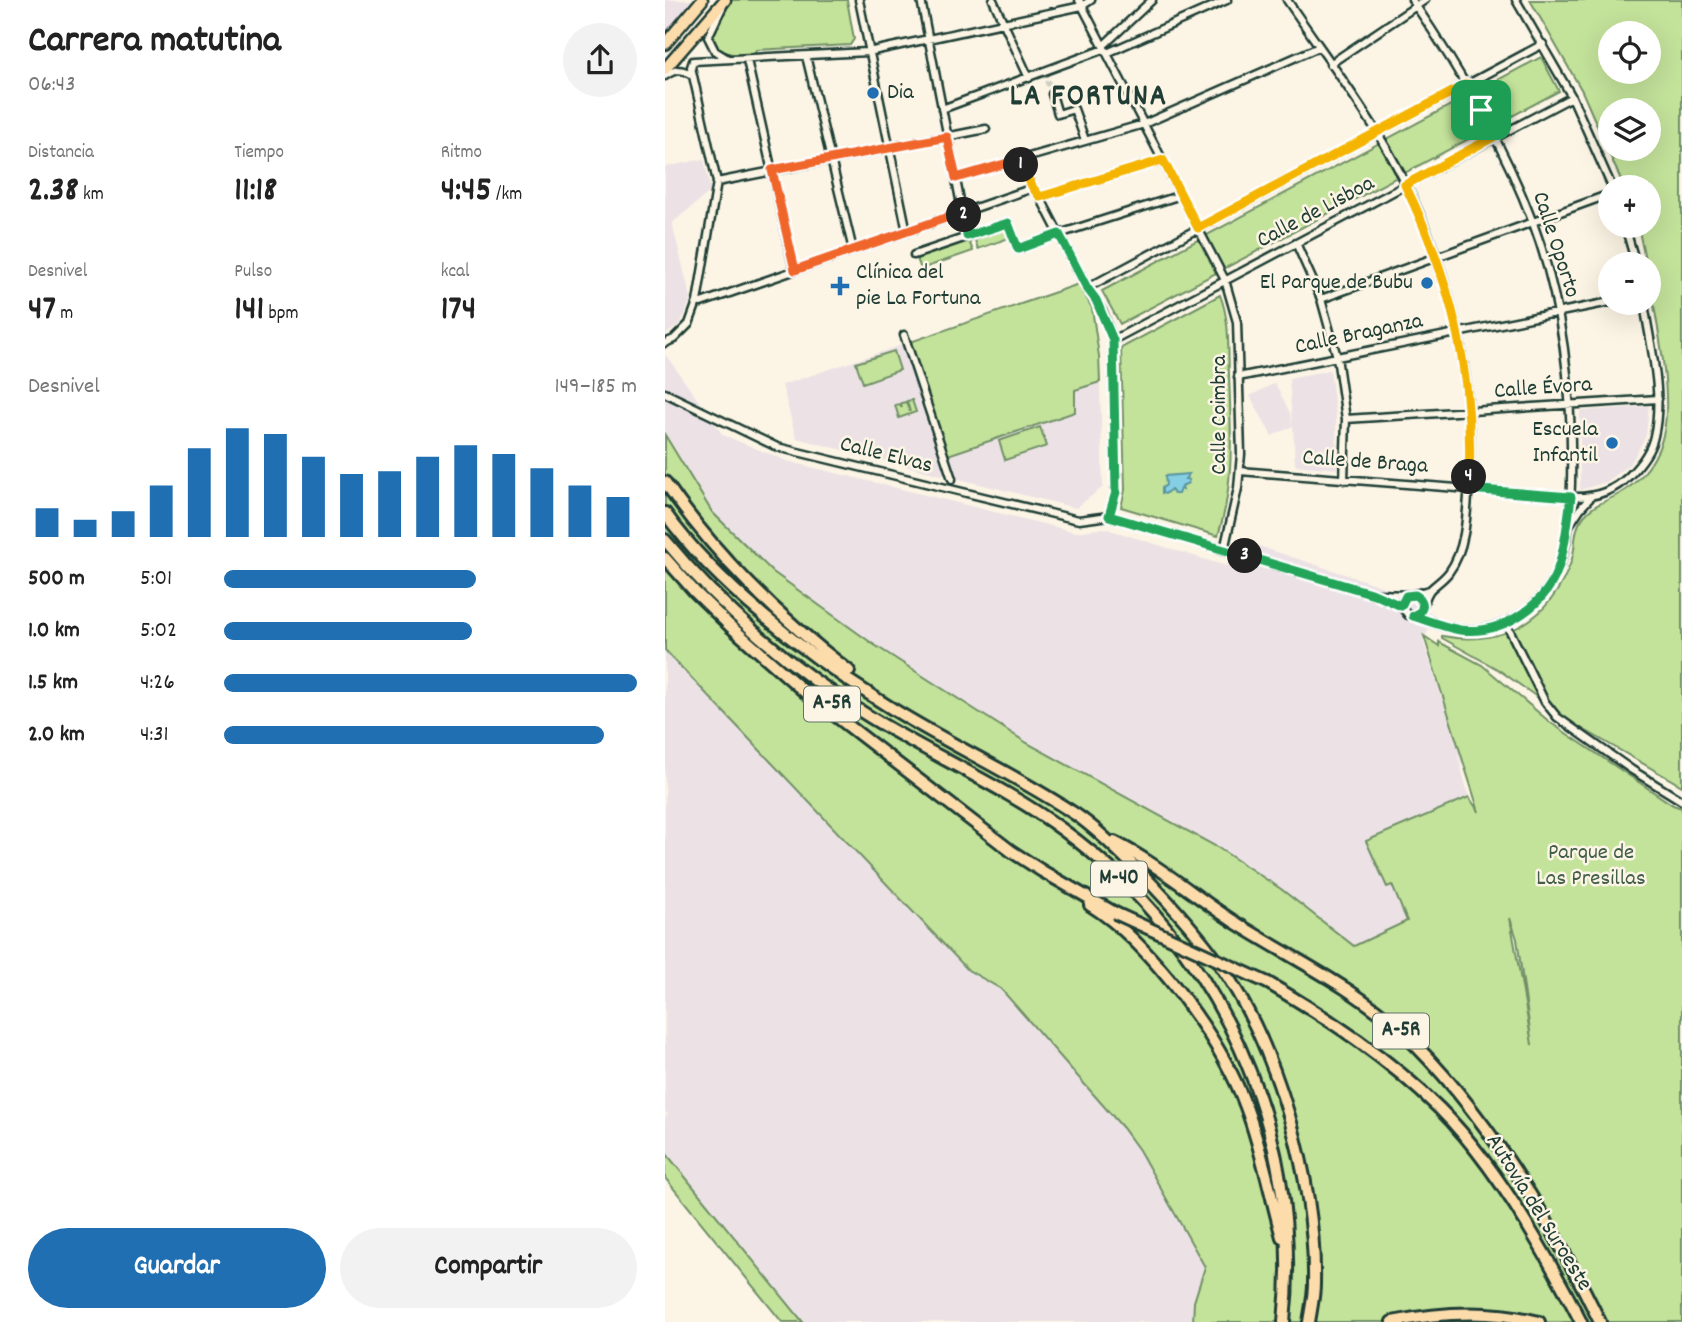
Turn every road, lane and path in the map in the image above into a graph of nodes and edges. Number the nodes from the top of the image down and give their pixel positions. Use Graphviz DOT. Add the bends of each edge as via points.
graph roads {
  1 [pos="696,0"];
  2 [pos="702,0"];
  3 [pos="859,0"];
  4 [pos="921,0"];
  5 [pos="993,0"];
  6 [pos="1091,0"];
  7 [pos="1152,0"];
  8 [pos="1227,0"];
  9 [pos="1287,0"];
  10 [pos="1425,0"];
  11 [pos="1516,0"];
  12 [pos="725,1"];
  13 [pos="1080,3"];
  14 [pos="1414,3"];
  15 [pos="1003,22"];
  16 [pos="683,25"];
  17 [pos="928,39"];
  18 [pos="665,44"];
  19 [pos="1543,44"];
  20 [pos="1319,47"];
  21 [pos="1105,49"];
  22 [pos="868,52"];
  23 [pos="806,56"];
  24 [pos="747,60"];
  25 [pos="730,61"];
  26 [pos="1330,64"];
  27 [pos="665,69"];
  28 [pos="691,71"];
  29 [pos="665,76"];
  30 [pos="1029,78"];
  31 [pos="1467,84"];
  32 [pos="1052,94"];
  33 [pos="1572,97"];
  34 [pos="942,109"];
  35 [pos="1144,124"];
  36 [pos="986,129"];
  37 [pos="1377,133"];
  38 [pos="1495,136"];
  39 [pos="947,137"];
  40 [pos="1085,141"];
  41 [pos="889,148"];
  42 [pos="831,160"];
  43 [pos="1018,160"];
  44 [pos="1163,160"];
  45 [pos="772,170"];
  46 [pos="1607,175"];
  47 [pos="956,178"];
  48 [pos="717,182"];
  49 [pos="1405,185"];
  50 [pos="1033,188"];
  51 [pos="1181,195"];
  52 [pos="1040,197"];
  53 [pos="1598,199"];
  54 [pos="963,212"];
  55 [pos="1533,223"];
  56 [pos="1198,228"];
  57 [pos="907,232"];
  58 [pos="1059,234"];
  59 [pos="967,236"];
  60 [pos="1296,243"];
  61 [pos="853,250"];
  62 [pos="914,256"];
  63 [pos="1437,257"];
  64 [pos="795,270"];
  65 [pos="1225,280"];
  66 [pos="1087,288"];
  67 [pos="1321,299"];
  68 [pos="697,302"];
  69 [pos="1598,305"];
  70 [pos="1559,313"];
  71 [pos="1646,315"];
  72 [pos="1459,332"];
  73 [pos="904,335"];
  74 [pos="1113,340"];
  75 [pos="665,343"];
  76 [pos="1337,357"];
  77 [pos="1238,377"];
  78 [pos="665,393"];
  79 [pos="1658,399"];
  80 [pos="1571,405"];
  81 [pos="1469,411"];
  82 [pos="1346,419"];
  83 [pos="1240,471"];
  84 [pos="952,479"];
  85 [pos="1345,480"];
  86 [pos="665,482"];
  87 [pos="1468,489"];
  88 [pos="1571,497"];
  89 [pos="1590,498"];
  90 [pos="665,513"];
  91 [pos="1109,516"];
  92 [pos="1567,529"];
  93 [pos="665,540"];
  94 [pos="1224,550"];
  95 [pos="665,558"];
  96 [pos="1430,590"];
  97 [pos="1374,594"];
  98 [pos="1410,595"];
  99 [pos="1423,605"];
  100 [pos="1401,606"];
  101 [pos="1413,616"];
  102 [pos="1506,623"];
  103 [pos="768,644"];
  104 [pos="878,701"];
  105 [pos="898,762"];
  106 [pos="1682,800"];
  107 [pos="1105,838"];
  108 [pos="1042,871"];
  109 [pos="1287,1256"];
  110 [pos="1284,1322"];
  111 [pos="1309,1322"];
  112 [pos="1392,1322"];
  113 [pos="1539,1322"];
  114 [pos="1581,1322"];
  115 [pos="1600,1322"];
  1 -- 16 [label="street"];
  2 -- 16 [label="main road"];
  3 -- 22 [label="street"];
  4 -- 17 [label="street"];
  5 -- 15 [label="street"];
  6 -- 13 [label="street"];
  7 -- 21 [label="street"];
  8 -- 21 [label="street"];
  9 -- 20 [label="street"];
  10 -- 14 [label="street"];
  11 -- 19 [label="street"];
  12 -- 25 [label="street" via="708,37 715,51"];
  12 -- 27 [label="main road"];
  13 -- 15 [label="street"];
  13 -- 21 [label="street, Calle Coimbra"];
  14 -- 26 [label="street"];
  14 -- 31 [label="street, Calle Oporto"];
  15 -- 17 [label="street"];
  15 -- 30 [label="street"];
  16 -- 18 [label="main road"];
  17 -- 22 [label="street"];
  17 -- 34 [label="street"];
  19 -- 31 [label="street"];
  19 -- 33 [label="street"];
  20 -- 26 [label="street"];
  20 -- 35 [label="street"];
  21 -- 30 [label="street"];
  21 -- 35 [label="street, Calle Coimbra"];
  22 -- 23 [label="street"];
  22 -- 41 [label="street"];
  23 -- 24 [label="street"];
  23 -- 42 [label="street"];
  24 -- 25 [label="street"];
  24 -- 45 [label="street"];
  25 -- 28 [label="street" via="696,61"];
  26 -- 37 [label="street"];
  28 -- 29 [label="street" via="674,70"];
  28 -- 48 [label="street"];
  30 -- 34 [label="street"];
  31 -- 37 [label="street"];
  31 -- 38 [label="street, Calle Oporto"];
  32 -- 40 [label="street" via="1058,114 1075,109"];
  33 -- 38 [label="street, Calle de Lisboa"];
  33 -- 46 [label="street"];
  34 -- 39 [label="street"];
  35 -- 40 [label="street"];
  35 -- 44 [label="street, Calle Coimbra"];
  36 -- 39 [label="street"];
  37 -- 49 [label="street"];
  37 -- 56 [label="street"];
  38 -- 49 [label="street, Calle de Lisboa"];
  38 -- 55 [label="street, Calle Oporto"];
  39 -- 41 [label="street"];
  39 -- 47 [label="street"];
  40 -- 43 [label="street"];
  41 -- 42 [label="street"];
  41 -- 57 [label="street"];
  42 -- 45 [label="street"];
  42 -- 61 [label="street"];
  43 -- 47 [label="street"];
  43 -- 50 [label="street"];
  44 -- 51 [label="street, Calle Coimbra"];
  44 -- 52 [label="street"];
  45 -- 48 [label="street"];
  45 -- 64 [label="street"];
  47 -- 54 [label="street"];
  48 -- 68 [label="street"];
  49 -- 60 [label="street, Calle de Lisboa"];
  49 -- 63 [label="street"];
  50 -- 52 [label="street"];
  50 -- 54 [label="street"];
  51 -- 56 [label="street, Calle Coimbra"];
  51 -- 58 [label="street"];
  52 -- 58 [label="street"];
  53 -- 55 [label="street"];
  54 -- 57 [label="street"];
  54 -- 59 [label="street"];
  55 -- 63 [label="street"];
  55 -- 70 [label="street, Calle Oporto"];
  56 -- 65 [label="street, Calle Coimbra"];
  56 -- 66 [label="street"];
  57 -- 61 [label="street"];
  58 -- 59 [label="street" via="1018,249 1008,223"];
  58 -- 66 [label="street"];
  59 -- 62 [label="street"];
  60 -- 65 [label="street, Calle de Lisboa"];
  60 -- 67 [label="street"];
  61 -- 64 [label="street"];
  63 -- 67 [label="street"];
  63 -- 72 [label="street"];
  64 -- 68 [label="street"];
  65 -- 74 [label="street, Calle de Lisboa"];
  65 -- 77 [label="street, Calle Coimbra" via="1237,322"];
  66 -- 74 [label="street" via="1103,312"];
  67 -- 76 [label="street"];
  68 -- 75 [label="street" via="689,324"];
  69 -- 70 [label="street, Calle Braganza"];
  70 -- 72 [label="street, Calle Braganza"];
  70 -- 80 [label="street, Calle Oporto"];
  71 -- 79 [label="street"];
  72 -- 76 [label="street, Calle Braganza"];
  72 -- 81 [label="street"];
  73 -- 84 [label="street"];
  74 -- 91 [label="street" via="1116,492"];
  76 -- 77 [label="street, Calle Braganza"];
  76 -- 82 [label="street"];
  77 -- 83 [label="street, Calle Coimbra"];
  78 -- 91 [label="street, Calle Elvas" via="777,447 1079,520"];
  79 -- 80 [label="street, Calle Évora"];
  79 -- 89 [label="street" via="1654,437 1646,456 1623,482"];
  80 -- 81 [label="street, Calle Évora"];
  80 -- 88 [label="street, Calle Oporto"];
  81 -- 82 [label="street, Calle Évora"];
  81 -- 87 [label="street"];
  82 -- 85 [label="street"];
  83 -- 85 [label="street, Calle de Braga"];
  83 -- 94 [label="street, Calle Coimbra"];
  85 -- 87 [label="street, Calle de Braga"];
  86 -- 104 [label="highway" via="741,578 862,681"];
  87 -- 88 [label="street, Calle de Braga"];
  87 -- 96 [label="street" via="1461,548 1449,574"];
  88 -- 89 [label="street, Calle de Braga"];
  88 -- 92 [label="street, Calle Oporto"];
  89 -- 92 [label="street, Calle Oporto"];
  90 -- 104 [label="highway, M-40" via="715,569 781,631"];
  91 -- 94 [label="street"];
  92 -- 102 [label="street, Calle Oporto" via="1552,580 1537,601"];
  93 -- 103 [label="highway, M-40"];
  94 -- 97 [label="street"];
  95 -- 105 [label="highway" via="703,601 767,660"];
  96 -- 98 [label="street"];
  96 -- 99 [label="street"];
  97 -- 98 [label="street"];
  97 -- 100 [label="street"];
  98 -- 99 [label="street" via="1419,597"];
  98 -- 100 [label="street"];
  99 -- 101 [label="street"];
  100 -- 101 [label="street"];
  101 -- 102 [label="street, Calle Oporto" via="1463,630"];
  102 -- 106 [label="street" via="1557,717"];
  103 -- 105 [label="highway, A-5R" via="794,674"];
  103 -- 109 [label="highway, M-40" via="867,716 1064,831 1157,918 1206,983 1237,1040 1263,1104 1279,1169"];
  104 -- 107 [label="highway, M-40" via="1011,774"];
  105 -- 108 [label="highway, Autovía del Suroeste / A-5R"];
  107 -- 111 [label="highway, M-40" via="1174,907 1221,966 1276,1077 1299,1150 1308,1201 1314,1284"];
  107 -- 115 [label="highway, Autovía del Suroeste / A-5R" via="1139,854 1193,896 1345,988 1399,1030 1460,1095 1511,1166"];
  108 -- 109 [label="highway" via="1126,934 1177,990 1217,1048 1245,1105"];
  108 -- 114 [label="highway, Autovía del Suroeste / A-5R, bridge" via="1115,913 1268,983 1376,1052 1440,1109 1468,1141 1535,1239"];
  109 -- 110 [label="highway, M-40"];
  112 -- 113 [label="highway" via="1478,1313"];
}
